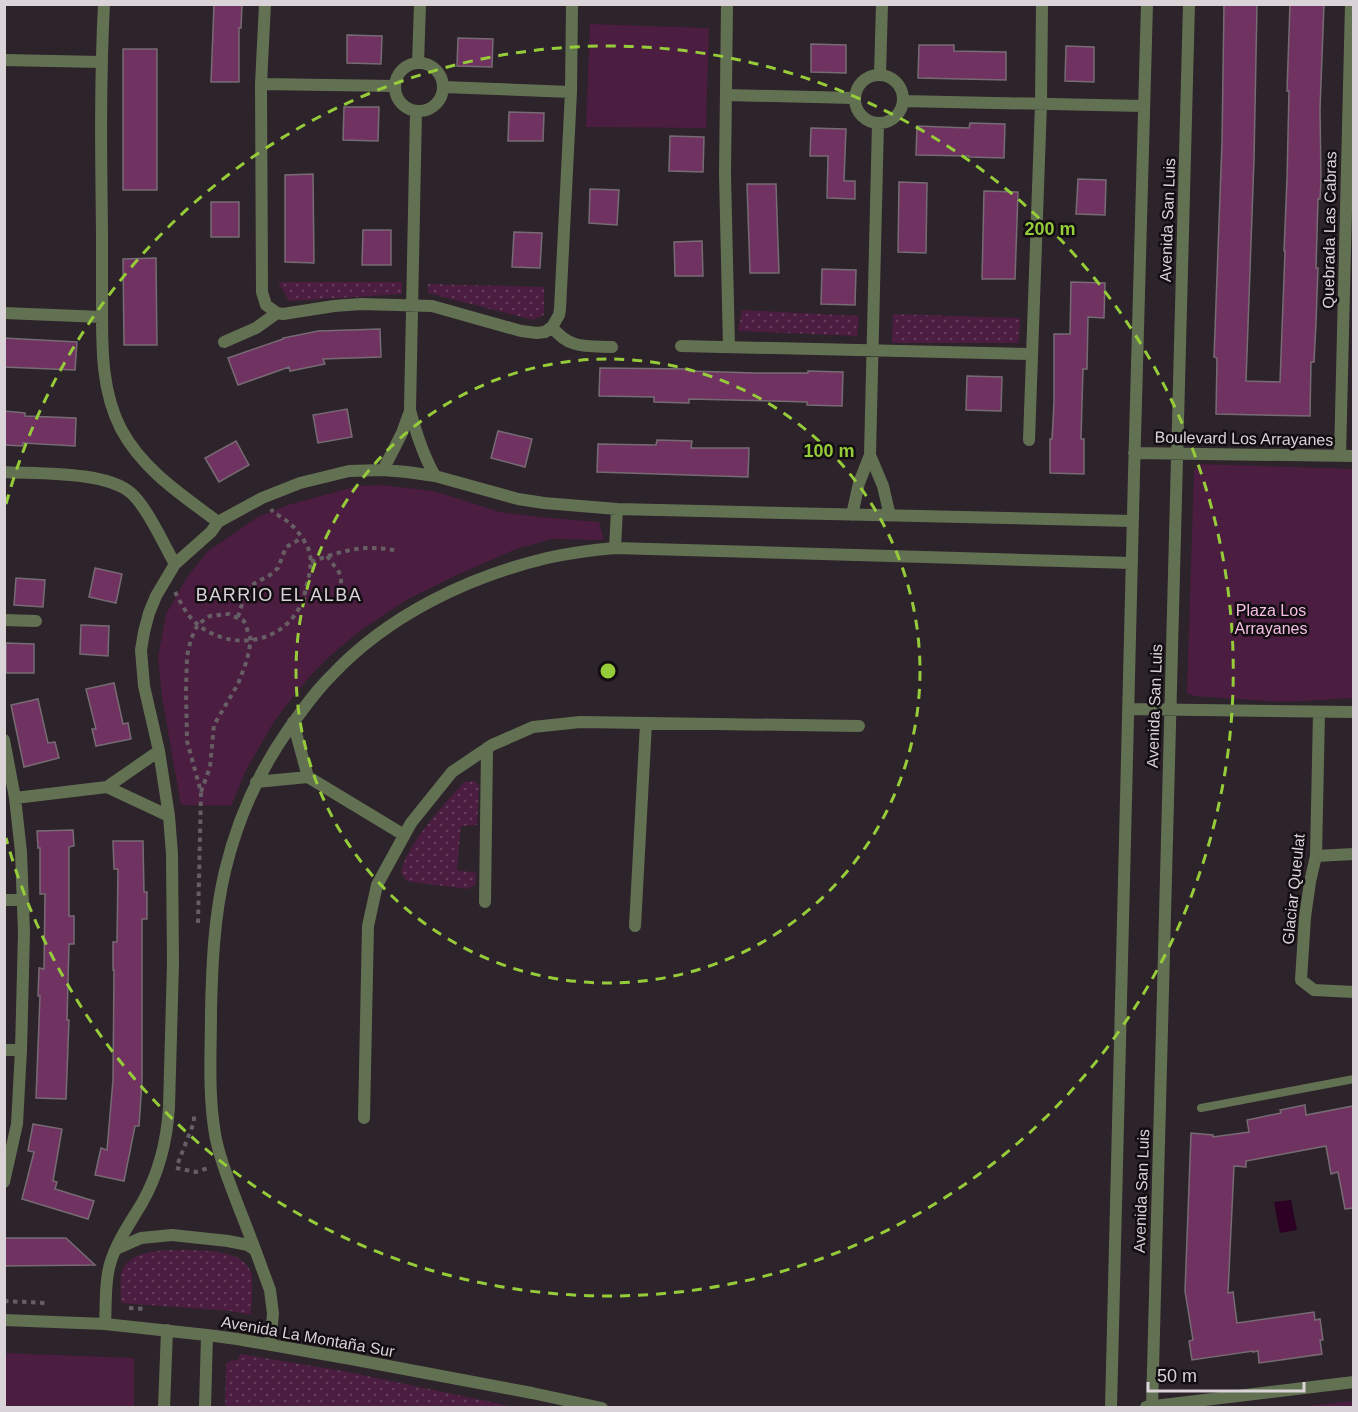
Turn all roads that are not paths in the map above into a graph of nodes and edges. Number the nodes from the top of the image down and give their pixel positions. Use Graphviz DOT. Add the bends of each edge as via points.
graph roads {
  1 [pos="104,4"];
  2 [pos="265,4"];
  3 [pos="420,4"];
  4 [pos="572,4"];
  5 [pos="727,4"];
  6 [pos="882,4"];
  7 [pos="1042,4"];
  8 [pos="1147,4"];
  9 [pos="1189,4"];
  10 [pos="1351,4"];
  11 [pos="4,60"];
  12 [pos="101,62"];
  13 [pos="418,63"];
  14 [pos="880,75"];
  15 [pos="261,84"];
  16 [pos="394,86"];
  17 [pos="443,87"];
  18 [pos="571,92"];
  19 [pos="726,95"];
  20 [pos="854,98"];
  21 [pos="903,101"];
  22 [pos="1041,104"];
  23 [pos="1144,106"];
  24 [pos="416,111"];
  25 [pos="878,123"];
  26 [pos="412,305"];
  27 [pos="4,313"];
  28 [pos="277,313"];
  29 [pos="102,317"];
  30 [pos="552,327"];
  31 [pos="224,342"];
  32 [pos="681,346"];
  33 [pos="612,347"];
  34 [pos="729,347"];
  35 [pos="873,351"];
  36 [pos="1031,354"];
  37 [pos="410,410"];
  38 [pos="1029,440"];
  39 [pos="1134,453"];
  40 [pos="1177,453"];
  41 [pos="870,455"];
  42 [pos="1340,456"];
  43 [pos="1353,456"];
  44 [pos="383,470"];
  45 [pos="4,472"];
  46 [pos="435,476"];
  47 [pos="617,509"];
  48 [pos="852,515"];
  49 [pos="891,516"];
  50 [pos="1132,521"];
  51 [pos="218,522"];
  52 [pos="615,548"];
  53 [pos="1132,563"];
  54 [pos="175,564"];
  55 [pos="4,620"];
  56 [pos="36,621"];
  57 [pos="1128,709"];
  58 [pos="1170,710"];
  59 [pos="1353,712"];
  60 [pos="1319,713"];
  61 [pos="293,722"];
  62 [pos="646,723"];
  63 [pos="859,726"];
  64 [pos="4,740"];
  65 [pos="487,748"];
  66 [pos="159,751"];
  67 [pos="7,766"];
  68 [pos="308,777"];
  69 [pos="256,782"];
  70 [pos="107,787"];
  71 [pos="15,798"];
  72 [pos="169,816"];
  73 [pos="404,835"];
  74 [pos="1353,854"];
  75 [pos="1316,856"];
  76 [pos="4,900"];
  77 [pos="23,900"];
  78 [pos="485,902"];
  79 [pos="635,926"];
  80 [pos="1353,992"];
  81 [pos="4,1050"];
  82 [pos="21,1050"];
  83 [pos="1353,1079"];
  84 [pos="1201,1108"];
  85 [pos="364,1118"];
  86 [pos="4,1182"];
  87 [pos="116,1249"];
  88 [pos="255,1250"];
  89 [pos="4,1320"];
  90 [pos="105,1324"];
  91 [pos="167,1330"];
  92 [pos="207,1335"];
  93 [pos="270,1345"];
  94 [pos="1353,1382"];
  95 [pos="164,1407"];
  96 [pos="205,1407"];
  97 [pos="602,1407"];
  98 [pos="1111,1407"];
  99 [pos="1149,1407"];
  1 -- 12 [label="street"];
  2 -- 15 [label="street"];
  3 -- 13 [label="street"];
  4 -- 18 [label="street"];
  5 -- 19 [label="street"];
  6 -- 14 [label="street"];
  7 -- 22 [label="street"];
  8 -- 23 [label="street, Avenida San Luis"];
  9 -- 40 [label="street, Avenida San Luis"];
  10 -- 42 [label="street, Quebrada Las Cabras"];
  11 -- 12 [label="street"];
  12 -- 29 [label="street"];
  13 -- 16 [label="street" via="402,70"];
  13 -- 17 [label="street" via="436,70"];
  14 -- 20 [label="street" via="862,81"];
  14 -- 21 [label="street" via="897,83"];
  15 -- 16 [label="street"];
  15 -- 28 [label="street" via="262,292 266,305"];
  16 -- 24 [label="street" via="399,100"];
  17 -- 18 [label="street"];
  17 -- 24 [label="street" via="435,105"];
  18 -- 30 [label="street" via="560,309"];
  19 -- 20 [label="street"];
  19 -- 34 [label="street"];
  20 -- 25 [label="street" via="861,116"];
  21 -- 22 [label="street"];
  21 -- 25 [label="street" via="895,117"];
  22 -- 23 [label="street"];
  22 -- 36 [label="street"];
  23 -- 39 [label="street, Avenida San Luis"];
  24 -- 26 [label="street"];
  25 -- 35 [label="street"];
  26 -- 28 [label="street" via="361,304"];
  26 -- 30 [label="street" via="442,308 529,333 545,332"];
  26 -- 37 [label="street"];
  27 -- 29 [label="street"];
  28 -- 31 [label="street" via="256,328"];
  29 -- 51 [label="street" via="106,386 122,429 158,476"];
  30 -- 33 [label="street" via="571,344"];
  32 -- 34 [label="street"];
  34 -- 35 [label="street"];
  35 -- 36 [label="street"];
  35 -- 41 [label="street"];
  36 -- 38 [label="street"];
  37 -- 44 [label="street"];
  37 -- 46 [label="street" via="417,437"];
  39 -- 40 [label="street, Boulevard Los Arrayanes"];
  39 -- 50 [label="street, Avenida San Luis"];
  40 -- 42 [label="street, Boulevard Los Arrayanes"];
  40 -- 58 [label="street, Avenida San Luis"];
  41 -- 48 [label="street"];
  41 -- 49 [label="street"];
  42 -- 43 [label="street, Boulevard Los Arrayanes"];
  44 -- 46 [label="street"];
  44 -- 51 [label="street" via="324,476 262,498"];
  45 -- 54 [label="street" via="87,477 123,487 144,508"];
  46 -- 47 [label="street" via="518,499"];
  47 -- 48 [label="street"];
  47 -- 52 [label="street"];
  48 -- 49 [label="street"];
  49 -- 50 [label="street"];
  50 -- 53 [label="street, Avenida San Luis"];
  51 -- 54 [label="street"];
  52 -- 53 [label="street"];
  52 -- 61 [label="street" via="516,566 418,608 355,652"];
  53 -- 57 [label="street, Avenida San Luis"];
  54 -- 66 [label="street" via="148,614 141,650 144,686"];
  55 -- 56 [label="street"];
  57 -- 58 [label="street"];
  57 -- 98 [label="street, Avenida San Luis"];
  58 -- 60 [label="street"];
  58 -- 99 [label="street, Avenida San Luis"];
  59 -- 60 [label="street"];
  60 -- 75 [label="street, Glaciar Queulat"];
  61 -- 68 [label="street"];
  61 -- 69 [label="street"];
  62 -- 63 [label="street"];
  62 -- 65 [label="street" via="580,722 533,727"];
  62 -- 79 [label="street"];
  64 -- 67 [label="street"];
  65 -- 73 [label="street" via="452,772"];
  65 -- 78 [label="street"];
  66 -- 70 [label="street"];
  66 -- 72 [label="street"];
  67 -- 71 [label="street"];
  68 -- 69 [label="street"];
  68 -- 73 [label="street"];
  69 -- 88 [label="street" via="231,847 219,902 213,958 210,1092 220,1157"];
  70 -- 71 [label="street"];
  70 -- 72 [label="street"];
  71 -- 77 [label="street"];
  72 -- 87 [label="street" via="173,963 168,1126 152,1183"];
  73 -- 85 [label="street" via="377,885 368,926"];
  74 -- 75 [label="street"];
  75 -- 80 [label="street, Glaciar Queulat" via="1305,917 1301,980 1314,990"];
  76 -- 77 [label="street"];
  77 -- 82 [label="street"];
  81 -- 82 [label="street"];
  82 -- 86 [label="street" via="17,1124"];
  83 -- 84 [label="lane"];
  87 -- 88 [label="street" via="141,1238 172,1235 228,1241"];
  87 -- 90 [label="street" via="108,1273"];
  88 -- 93 [label="street" via="270,1290"];
  89 -- 90 [label="street, Avenida La Montaña Sur"];
  90 -- 91 [label="street, Avenida La Montaña Sur"];
  91 -- 92 [label="street, Avenida La Montaña Sur"];
  91 -- 95 [label="street"];
  92 -- 93 [label="street, Avenida La Montaña Sur"];
  92 -- 96 [label="street"];
  93 -- 97 [label="street, Avenida La Montaña Sur"];
  94 -- 99 [label="street"];
}
